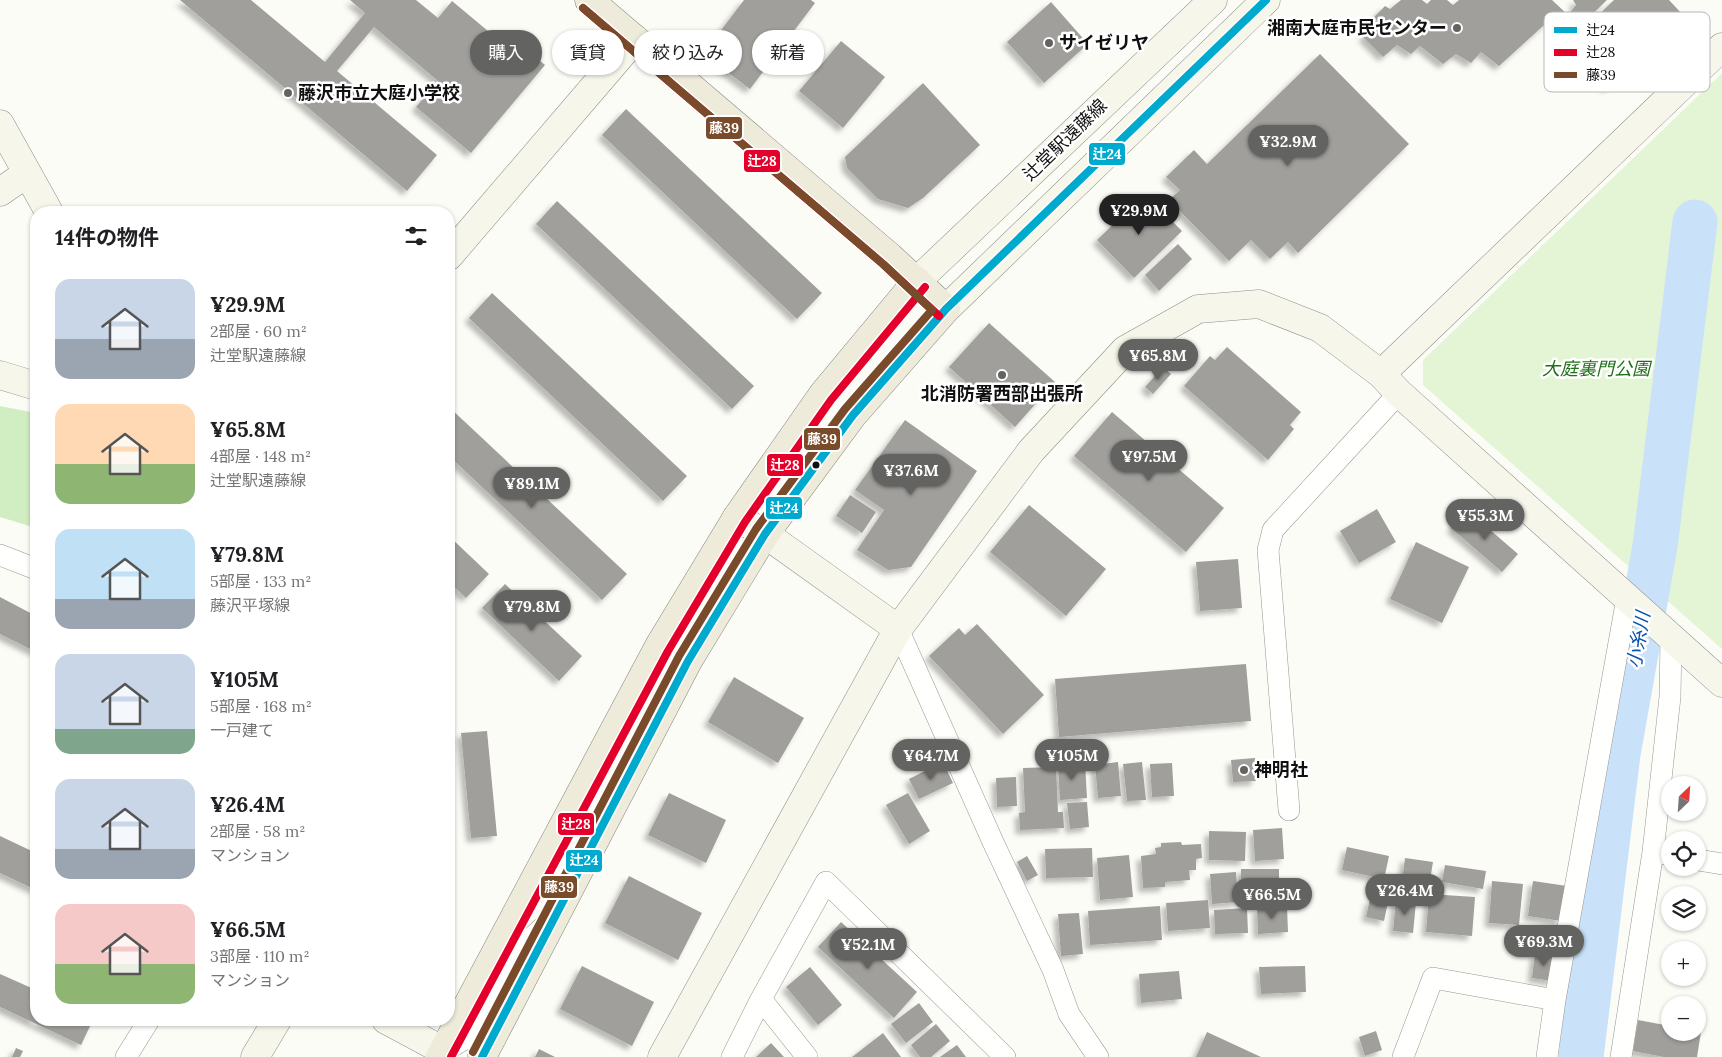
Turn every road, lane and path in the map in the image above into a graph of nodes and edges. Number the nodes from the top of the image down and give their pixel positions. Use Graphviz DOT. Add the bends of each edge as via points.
graph roads {
  1 [pos="589,0"];
  2 [pos="1213,0"];
  3 [pos="1266,0"];
  4 [pos="634,38"];
  5 [pos="634,40"];
  6 [pos="1722,47"];
  7 [pos="1710,59"];
  8 [pos="677,75"];
  9 [pos="1678,92"];
  10 [pos="0,124"];
  11 [pos="26,174"];
  12 [pos="0,192"];
  13 [pos="45,206"];
  14 [pos="455,249"];
  15 [pos="917,281"];
  16 [pos="946,309"];
  17 [pos="0,375"];
  18 [pos="1390,383"];
  19 [pos="30,384"];
  20 [pos="737,517"];
  21 [pos="766,534"];
  22 [pos="0,555"];
  23 [pos="30,567"];
  24 [pos="1628,598"];
  25 [pos="898,629"];
  26 [pos="1671,638"];
  27 [pos="1722,683"];
  28 [pos="1289,810"];
  29 [pos="1663,831"];
  30 [pos="1661,858"];
  31 [pos="1706,861"];
  32 [pos="1722,864"];
  33 [pos="554,918"];
  34 [pos="761,999"];
  35 [pos="1555,1000"];
  36 [pos="145,1026"];
  37 [pos="273,1026"];
  38 [pos="396,1026"];
  39 [pos="442,1054"];
  40 [pos="126,1057"];
  41 [pos="255,1057"];
  42 [pos="482,1057"];
  43 [pos="662,1057"];
  44 [pos="732,1057"];
  45 [pos="807,1057"];
  46 [pos="1005,1057"];
  47 [pos="1098,1057"];
  48 [pos="1403,1057"];
  49 [pos="1547,1057"];
  50 [pos="1621,1057"];
  1 -- 4 [label="main road"];
  2 -- 15 [label="street, 辻堂駅遠藤線"];
  3 -- 16 [label="street"];
  5 -- 14 [label="street"];
  6 -- 7 [label="street"];
  8 -- 15 [label="main road"];
  9 -- 18 [label="street"];
  10 -- 11 [label="street"];
  11 -- 12 [label="street"];
  11 -- 13 [label="street"];
  15 -- 16 [label="main road"];
  15 -- 20 [label="main road" via="823,394"];
  16 -- 21 [label="main road" via="852,415"];
  17 -- 19 [label="street"];
  18 -- 24 [label="street"];
  18 -- 25 [label="street" via="1320,328 1260,304 1198,310 1125,350 1031,451"];
  18 -- 28 [label="street" via="1273,530 1268,550"];
  20 -- 21 [label="street"];
  20 -- 39 [label="main road" via="659,646"];
  21 -- 25 [label="street"];
  21 -- 33 [label="main road" via="688,661"];
  22 -- 23 [label="street"];
  24 -- 26 [label="street"];
  24 -- 35 [label="street"];
  25 -- 43 [label="street"];
  25 -- 47 [label="street" via="1070,1014"];
  26 -- 27 [label="street"];
  26 -- 29 [label="street"];
  30 -- 50 [label="street"];
  31 -- 32 [label="street"];
  33 -- 39 [label="street" via="522,946 477,1032"];
  33 -- 42 [label="main road"];
  34 -- 44 [label="street"];
  34 -- 45 [label="street"];
  34 -- 46 [label="street" via="826,882"];
  35 -- 48 [label="street" via="1433,978"];
  35 -- 49 [label="street"];
  36 -- 40 [label="street"];
  37 -- 41 [label="street"];
  38 -- 39 [label="street"];
}
